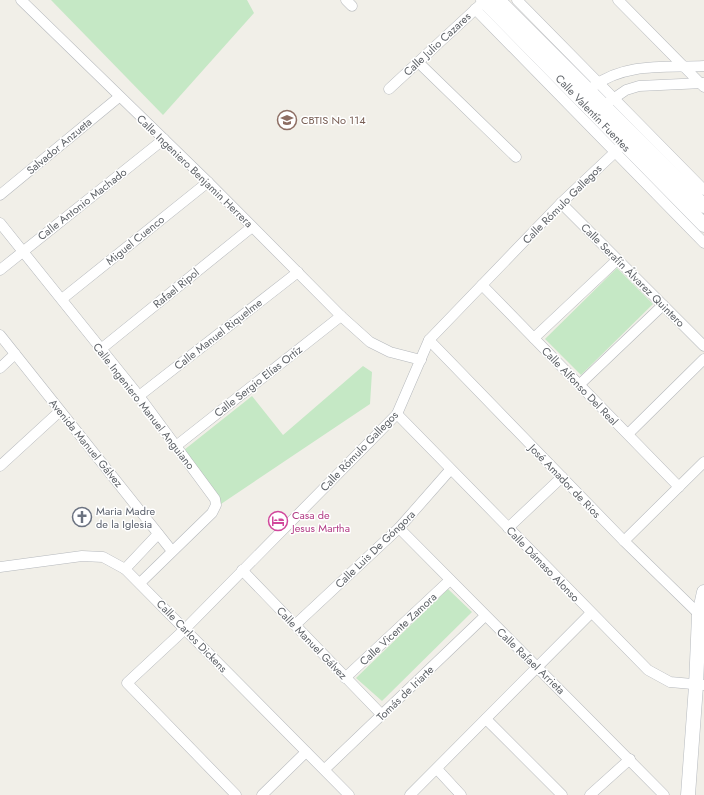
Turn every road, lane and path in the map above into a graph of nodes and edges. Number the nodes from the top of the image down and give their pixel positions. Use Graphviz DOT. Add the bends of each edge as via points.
graph roads {
  1 [pos="22,0"];
  2 [pos="498,0"];
  3 [pos="517,0"];
  4 [pos="618,0"];
  5 [pos="482,2"];
  6 [pos="418,62"];
  7 [pos="704,66"];
  8 [pos="683,67"];
  9 [pos="703,84"];
  10 [pos="389,89"];
  11 [pos="589,90"];
  12 [pos="119,97"];
  13 [pos="604,105"];
  14 [pos="634,134"];
  15 [pos="164,139"];
  16 [pos="619,148"];
  17 [pos="516,157"];
  18 [pos="208,182"];
  19 [pos="704,190"];
  20 [pos="0,195"];
  21 [pos="561,203"];
  22 [pos="704,206"];
  23 [pos="0,223"];
  24 [pos="704,225"];
  25 [pos="252,227"];
  26 [pos="704,243"];
  27 [pos="22,252"];
  28 [pos="617,260"];
  29 [pos="0,270"];
  30 [pos="298,272"];
  31 [pos="482,285"];
  32 [pos="62,299"];
  33 [pos="663,305"];
  34 [pos="341,316"];
  35 [pos="0,335"];
  36 [pos="534,338"];
  37 [pos="429,340"];
  38 [pos="704,346"];
  39 [pos="101,349"];
  40 [pos="15,354"];
  41 [pos="704,359"];
  42 [pos="421,360"];
  43 [pos="0,368"];
  44 [pos="579,385"];
  45 [pos="139,396"];
  46 [pos="60,411"];
  47 [pos="397,414"];
  48 [pos="628,434"];
  49 [pos="176,446"];
  50 [pos="704,462"];
  51 [pos="0,466"];
  52 [pos="450,470"];
  53 [pos="562,477"];
  54 [pos="679,487"];
  55 [pos="399,528"];
  56 [pos="508,528"];
  57 [pos="158,534"];
  58 [pos="624,541"];
  59 [pos="172,551"];
  60 [pos="0,566"];
  61 [pos="125,569"];
  62 [pos="242,570"];
  63 [pos="450,580"];
  64 [pos="140,583"];
  65 [pos="704,592"];
  66 [pos="591,613"];
  67 [pos="485,616"];
  68 [pos="701,616"];
  69 [pos="295,624"];
  70 [pos="184,630"];
  71 [pos="538,667"];
  72 [pos="345,678"];
  73 [pos="700,685"];
  74 [pos="382,715"];
  75 [pos="486,719"];
  76 [pos="306,752"];
  77 [pos="630,759"];
  78 [pos="325,769"];
  79 [pos="437,769"];
  80 [pos="236,795"];
  81 [pos="262,795"];
  82 [pos="349,795"];
  83 [pos="410,795"];
  84 [pos="461,795"];
  85 [pos="562,795"];
  86 [pos="590,795"];
  87 [pos="664,795"];
  88 [pos="688,795"];
  1 -- 12 [label="street, Calle Ingeniero Benjamin Herrera"];
  2 -- 11 [label="main road, Calle Valentín Fuentes"];
  3 -- 11 [label="street"];
  4 -- 8 [label="street"];
  5 -- 6 [label="street, Calle Julio Cazares"];
  5 -- 11 [label="main road, Calle Valentín Fuentes"];
  5 -- 16 [label="street"];
  6 -- 10 [label="street, Calle Julio Cazares"];
  6 -- 17 [label="street"];
  7 -- 8 [label="street"];
  8 -- 9 [label="street"];
  8 -- 11 [label="street" via="634,69 615,75"];
  9 -- 13 [label="street" via="639,86 626,90"];
  11 -- 13 [label="main road, Calle Valentín Fuentes"];
  11 -- 13 [label="street"];
  12 -- 15 [label="street, Calle Ingeniero Benjamin Herrera"];
  12 -- 20 [label="street, Salvador Anzueta"];
  13 -- 14 [label="main road, Calle Valentín Fuentes"];
  13 -- 16 [label="main road, Calle Valentín Fuentes"];
  13 -- 19 [label="street"];
  14 -- 16 [label="street, Calle Rómulo Gallegos"];
  14 -- 22 [label="main road, Calle Valentín Fuentes"];
  15 -- 18 [label="street, Calle Ingeniero Benjamin Herrera"];
  15 -- 27 [label="street, Calle Antonio Machado"];
  16 -- 21 [label="street, Calle Rómulo Gallegos"];
  16 -- 24 [label="main road, Calle Valentín Fuentes"];
  16 -- 26 [label="street"];
  18 -- 25 [label="street, Calle Ingeniero Benjamin Herrera"];
  18 -- 32 [label="street, Miguel Cuenco"];
  21 -- 28 [label="street, Calle Serafín Álvarez Quintero"];
  21 -- 31 [label="street, Calle Rómulo Gallegos"];
  23 -- 27 [label="street, Calle Ingeniero Manuel Anguiano"];
  25 -- 30 [label="street, Calle Ingeniero Benjamin Herrera"];
  25 -- 39 [label="street, Rafael Ripol"];
  27 -- 29 [label="street, Calle Antonio Machado"];
  27 -- 32 [label="street, Calle Ingeniero Manuel Anguiano"];
  28 -- 33 [label="street, Calle Serafín Álvarez Quintero"];
  28 -- 36 [label="street"];
  30 -- 34 [label="street, Calle Ingeniero Benjamin Herrera"];
  30 -- 45 [label="street, Calle Manuel Riquelme"];
  31 -- 36 [label="street, Calle Alfonso Del Real"];
  31 -- 37 [label="street, Calle Rómulo Gallegos"];
  32 -- 39 [label="street, Calle Ingeniero Manuel Anguiano"];
  33 -- 38 [label="street, Calle Serafín Álvarez Quintero"];
  33 -- 44 [label="street"];
  34 -- 42 [label="street, Calle Ingeniero Benjamin Herrera" via="370,342 382,349"];
  34 -- 49 [label="street, Calle Sergio Elías Ortíz"];
  35 -- 40 [label="street, Avenida Manuel Gálvez"];
  36 -- 44 [label="street, Calle Alfonso Del Real"];
  37 -- 42 [label="street, Calle Rómulo Gallegos"];
  37 -- 53 [label="street, José Amador de Rios"];
  39 -- 45 [label="street, Calle Ingeniero Manuel Anguiano"];
  40 -- 43 [label="street"];
  40 -- 46 [label="street, Avenida Manuel Gálvez"];
  41 -- 48 [label="street"];
  42 -- 47 [label="street, Calle Rómulo Gallegos"];
  44 -- 48 [label="street, Calle Alfonso Del Real"];
  45 -- 49 [label="street, Calle Ingeniero Manuel Anguiano"];
  46 -- 51 [label="street"];
  46 -- 57 [label="street, Avenida Manuel Gálvez"];
  47 -- 52 [label="street, Calle Dámaso Alonso"];
  47 -- 62 [label="street, Calle Rómulo Gallegos"];
  48 -- 54 [label="street, Calle Alfonso Del Real"];
  49 -- 59 [label="street, Calle Ingeniero Manuel Anguiano" via="214,496 216,505 212,513"];
  50 -- 54 [label="street"];
  52 -- 55 [label="street, Calle Luis De Góngora"];
  52 -- 56 [label="street, Calle Dámaso Alonso"];
  53 -- 56 [label="street"];
  53 -- 58 [label="street, José Amador de Rios"];
  54 -- 58 [label="street"];
  55 -- 63 [label="street, Calle Rafael Arrieta"];
  55 -- 69 [label="street, Calle Luis De Góngora"];
  56 -- 66 [label="street, Calle Dámaso Alonso"];
  57 -- 59 [label="street, Avenida Manuel Gálvez"];
  57 -- 61 [label="street"];
  58 -- 68 [label="street, José Amador de Rios"];
  59 -- 64 [label="street, Calle Ingeniero Manuel Anguiano"];
  60 -- 61 [label="street, Calle Carlos Dickens" via="82,556 103,558"];
  61 -- 64 [label="street, Calle Carlos Dickens"];
  62 -- 69 [label="street, Calle Manuel Gálvez"];
  62 -- 70 [label="street, Calle Rómulo Gallegos"];
  63 -- 67 [label="street, Calle Rafael Arrieta"];
  63 -- 72 [label="street, Calle Vicente Zamora"];
  64 -- 70 [label="street, Calle Carlos Dickens"];
  65 -- 68 [label="main road"];
  66 -- 71 [label="street"];
  66 -- 73 [label="street, Calle Dámaso Alonso" via="656,676 670,682"];
  67 -- 71 [label="street, Calle Rafael Arrieta"];
  67 -- 74 [label="street, Tomás de Iriarte"];
  68 -- 73 [label="main road"];
  69 -- 72 [label="street, Calle Manuel Gálvez"];
  70 -- 76 [label="street, Calle Carlos Dickens"];
  70 -- 80 [label="street, Calle Rómulo Gallegos" via="127,683"];
  71 -- 75 [label="street"];
  71 -- 77 [label="street, Calle Rafael Arrieta"];
  72 -- 74 [label="street, Calle Manuel Gálvez"];
  73 -- 88 [label="main road"];
  74 -- 78 [label="street, Tomás de Iriarte"];
  75 -- 79 [label="street"];
  75 -- 85 [label="street"];
  76 -- 78 [label="street, Calle Carlos Dickens"];
  76 -- 81 [label="street"];
  77 -- 86 [label="street"];
  77 -- 87 [label="street, Calle Rafael Arrieta"];
  78 -- 82 [label="street, Calle Carlos Dickens"];
  79 -- 83 [label="street"];
  79 -- 84 [label="street"];
}
